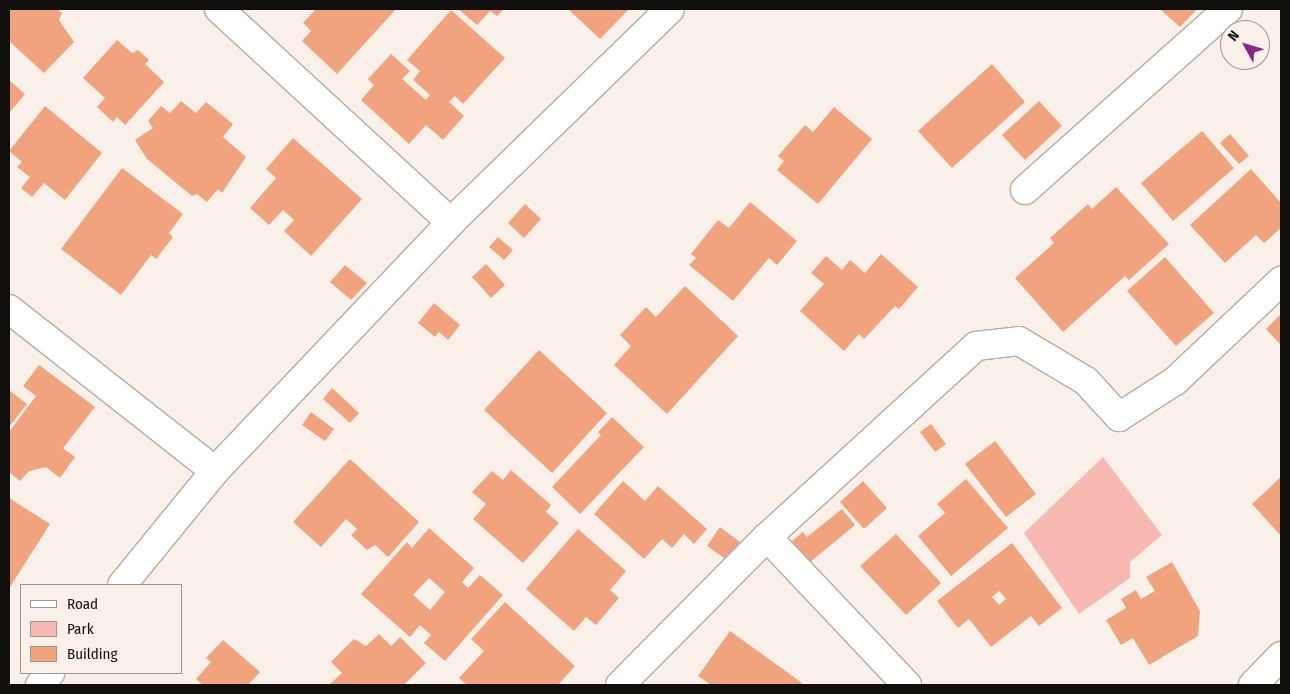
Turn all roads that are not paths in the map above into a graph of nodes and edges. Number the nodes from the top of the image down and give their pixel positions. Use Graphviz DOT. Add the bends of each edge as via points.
graph roads {
  1 [pos="219,9"];
  2 [pos="670,9"];
  3 [pos="1228,9"];
  4 [pos="1025,190"];
  5 [pos="451,222"];
  6 [pos="1281,281"];
  7 [pos="9,308"];
  8 [pos="215,471"];
  9 [pos="768,537"];
  10 [pos="123,584"];
  11 [pos="1281,656"];
  12 [pos="49,674"];
  13 [pos="40,685"];
  14 [pos="620,685"];
  15 [pos="906,685"];
  16 [pos="1253,685"];
  1 -- 5 [label="street"];
  2 -- 5 [label="street"];
  3 -- 4 [label="street"];
  5 -- 8 [label="street"];
  6 -- 9 [label="street" via="1175,381 1120,417 1086,381 1019,341 976,346"];
  7 -- 8 [label="street"];
  8 -- 10 [label="street"];
  9 -- 14 [label="street"];
  9 -- 15 [label="street"];
  11 -- 16 [label="street"];
  12 -- 13 [label="street"];
}
